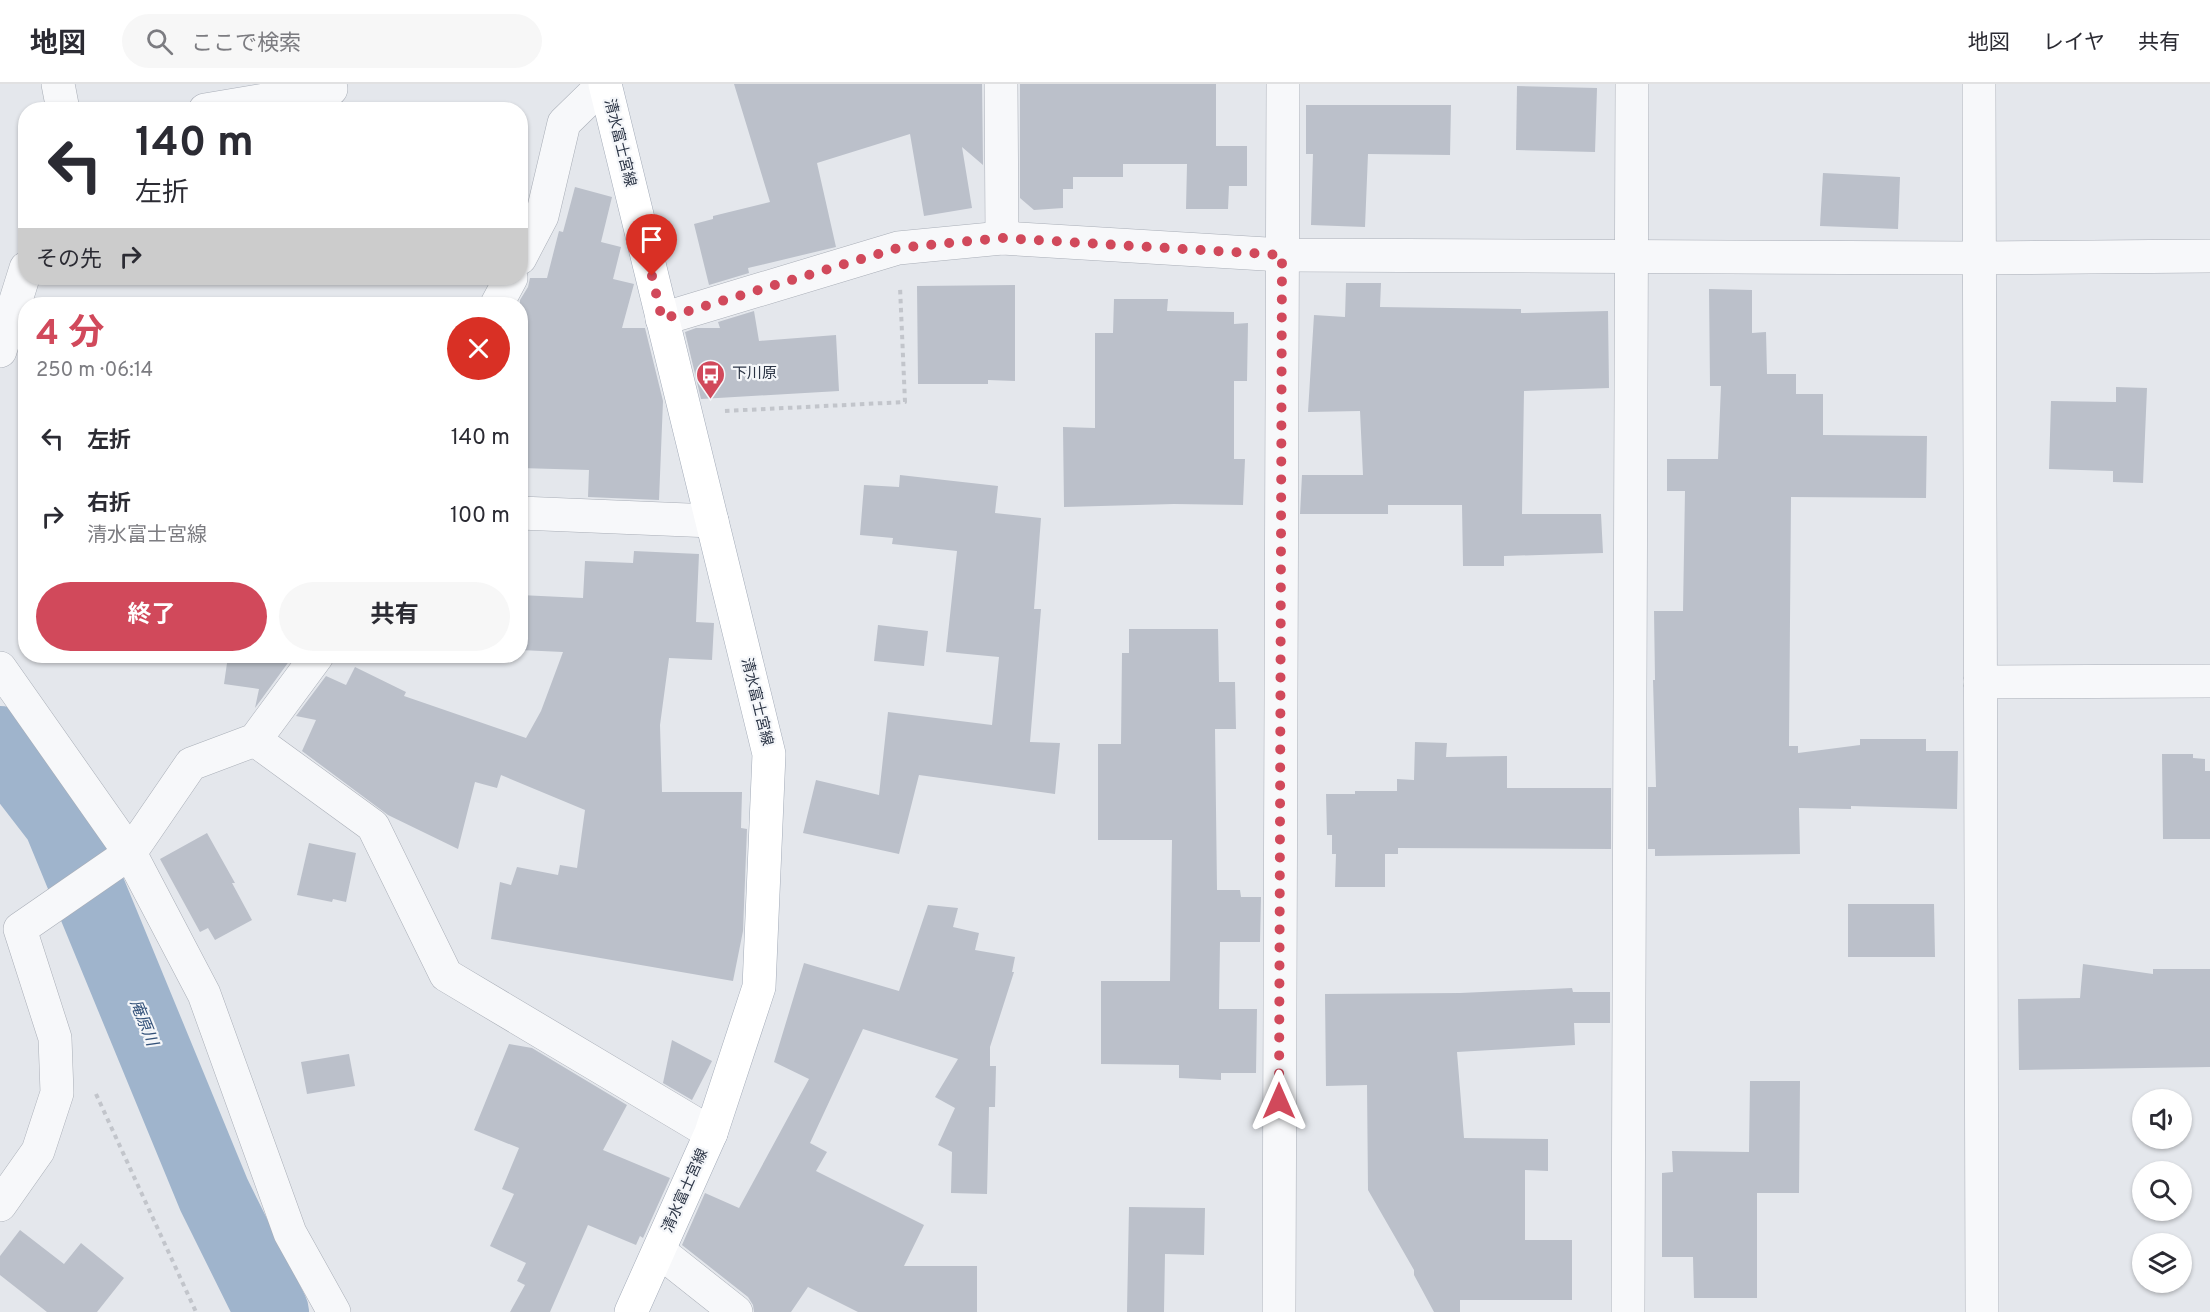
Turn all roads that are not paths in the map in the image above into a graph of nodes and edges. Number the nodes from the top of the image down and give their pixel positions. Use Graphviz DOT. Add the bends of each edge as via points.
graph roads {
  1 [pos="58,84"];
  2 [pos="330,84"];
  3 [pos="605,84"];
  4 [pos="1001,84"];
  5 [pos="1282,84"];
  6 [pos="1632,84"];
  7 [pos="1979,84"];
  8 [pos="61,102"];
  9 [pos="253,102"];
  10 [pos="1002,238"];
  11 [pos="528,243"];
  12 [pos="1282,255"];
  13 [pos="1631,256"];
  14 [pos="2210,256"];
  15 [pos="1979,258"];
  16 [pos="21,285"];
  17 [pos="662,319"];
  18 [pos="0,351"];
  19 [pos="528,513"];
  20 [pos="712,521"];
  21 [pos="312,663"];
  22 [pos="0,668"];
  23 [pos="2210,681"];
  24 [pos="1980,682"];
  25 [pos="255,740"];
  26 [pos="118,862"];
  27 [pos="711,1133"];
  28 [pos="0,1205"];
  29 [pos="659,1251"];
  30 [pos="334,1312"];
  31 [pos="631,1312"];
  32 [pos="736,1312"];
  33 [pos="1279,1312"];
  34 [pos="1628,1312"];
  35 [pos="1982,1312"];
  1 -- 8 [label="street"];
  2 -- 9 [label="street" via="331,89"];
  3 -- 11 [label="street" via="564,123 542,216"];
  3 -- 17 [label="main road, 清水富士宮線"];
  4 -- 10 [label="street"];
  5 -- 12 [label="street"];
  6 -- 13 [label="street"];
  7 -- 15 [label="street"];
  10 -- 12 [label="street"];
  10 -- 17 [label="street" via="898,248"];
  12 -- 13 [label="street"];
  12 -- 33 [label="street"];
  13 -- 15 [label="street"];
  13 -- 34 [label="street"];
  14 -- 15 [label="street"];
  15 -- 24 [label="street"];
  16 -- 18 [label="street"];
  17 -- 20 [label="main road, 清水富士宮線"];
  19 -- 20 [label="street"];
  20 -- 27 [label="main road, 清水富士宮線" via="769,754 759,987"];
  21 -- 25 [label="street"];
  22 -- 26 [label="street"];
  23 -- 24 [label="street"];
  24 -- 35 [label="street"];
  25 -- 26 [label="street" via="191,764"];
  25 -- 27 [label="street" via="373,826 446,975"];
  26 -- 28 [label="street" via="20,929 55,1038 57,1093 38,1151"];
  26 -- 30 [label="street" via="204,994 290,1233"];
  27 -- 29 [label="main road, 清水富士宮線"];
  29 -- 31 [label="main road, 清水富士宮線"];
  29 -- 32 [label="street"];
}
